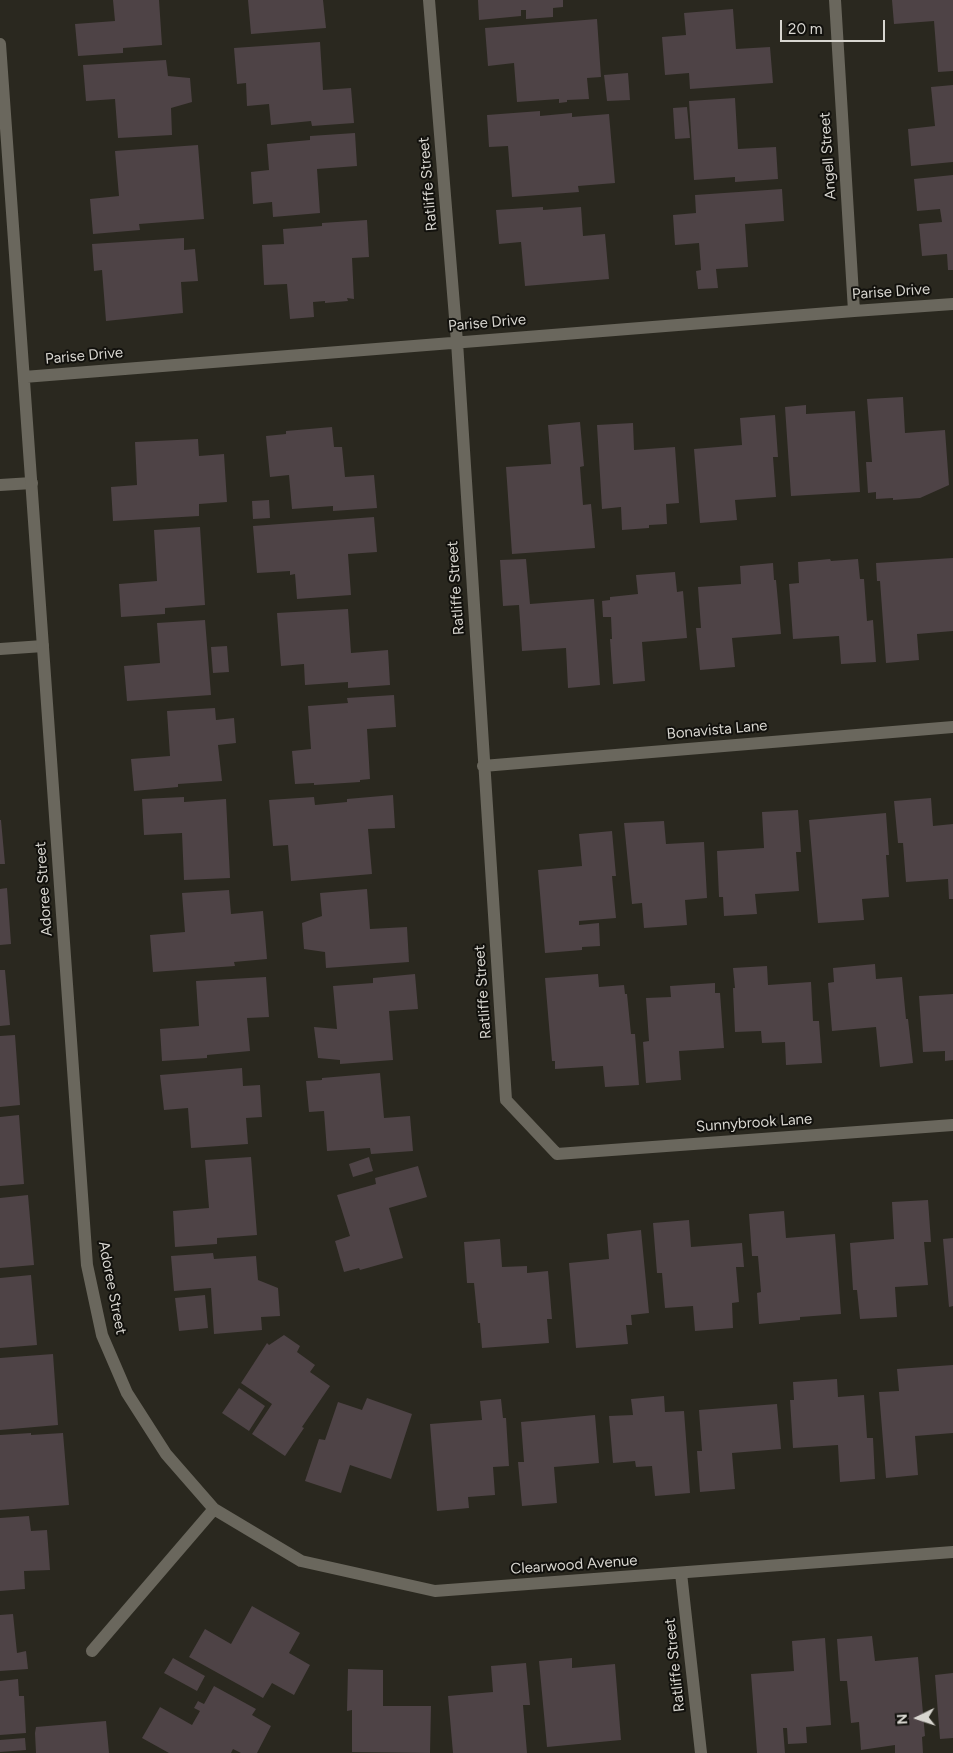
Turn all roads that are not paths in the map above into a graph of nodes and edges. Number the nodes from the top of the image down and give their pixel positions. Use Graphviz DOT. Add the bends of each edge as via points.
graph roads {
  1 [pos="429,0"];
  2 [pos="835,0"];
  3 [pos="0,44"];
  4 [pos="953,304"];
  5 [pos="854,310"];
  6 [pos="457,342"];
  7 [pos="24,377"];
  8 [pos="32,483"];
  9 [pos="0,485"];
  10 [pos="43,646"];
  11 [pos="0,649"];
  12 [pos="953,727"];
  13 [pos="483,766"];
  14 [pos="953,1125"];
  15 [pos="558,1154"];
  16 [pos="214,1509"];
  17 [pos="953,1552"];
  18 [pos="681,1573"];
  19 [pos="92,1651"];
  20 [pos="701,1753"];
  1 -- 6 [label="street, Ratliffe Street"];
  2 -- 5 [label="street, Angell Street"];
  3 -- 7 [label="street, Adoree Street"];
  4 -- 5 [label="street, Parise Drive"];
  5 -- 6 [label="street, Parise Drive"];
  6 -- 7 [label="street, Parise Drive"];
  6 -- 13 [label="street, Ratliffe Street"];
  7 -- 8 [label="street, Adoree Street"];
  8 -- 9 [label="street"];
  8 -- 10 [label="street, Adoree Street"];
  10 -- 11 [label="street"];
  10 -- 16 [label="street, Adoree Street" via="91,1282 102,1336 127,1393 166,1454"];
  12 -- 13 [label="street, Bonavista Lane"];
  13 -- 15 [label="street, Ratliffe Street" via="506,1100"];
  14 -- 15 [label="street, Sunnybrook Lane"];
  16 -- 18 [label="street, Clearwood Avenue" via="301,1561 435,1591"];
  16 -- 19 [label="street"];
  17 -- 18 [label="street, Clearwood Avenue"];
  18 -- 20 [label="street, Ratliffe Street"];
}
